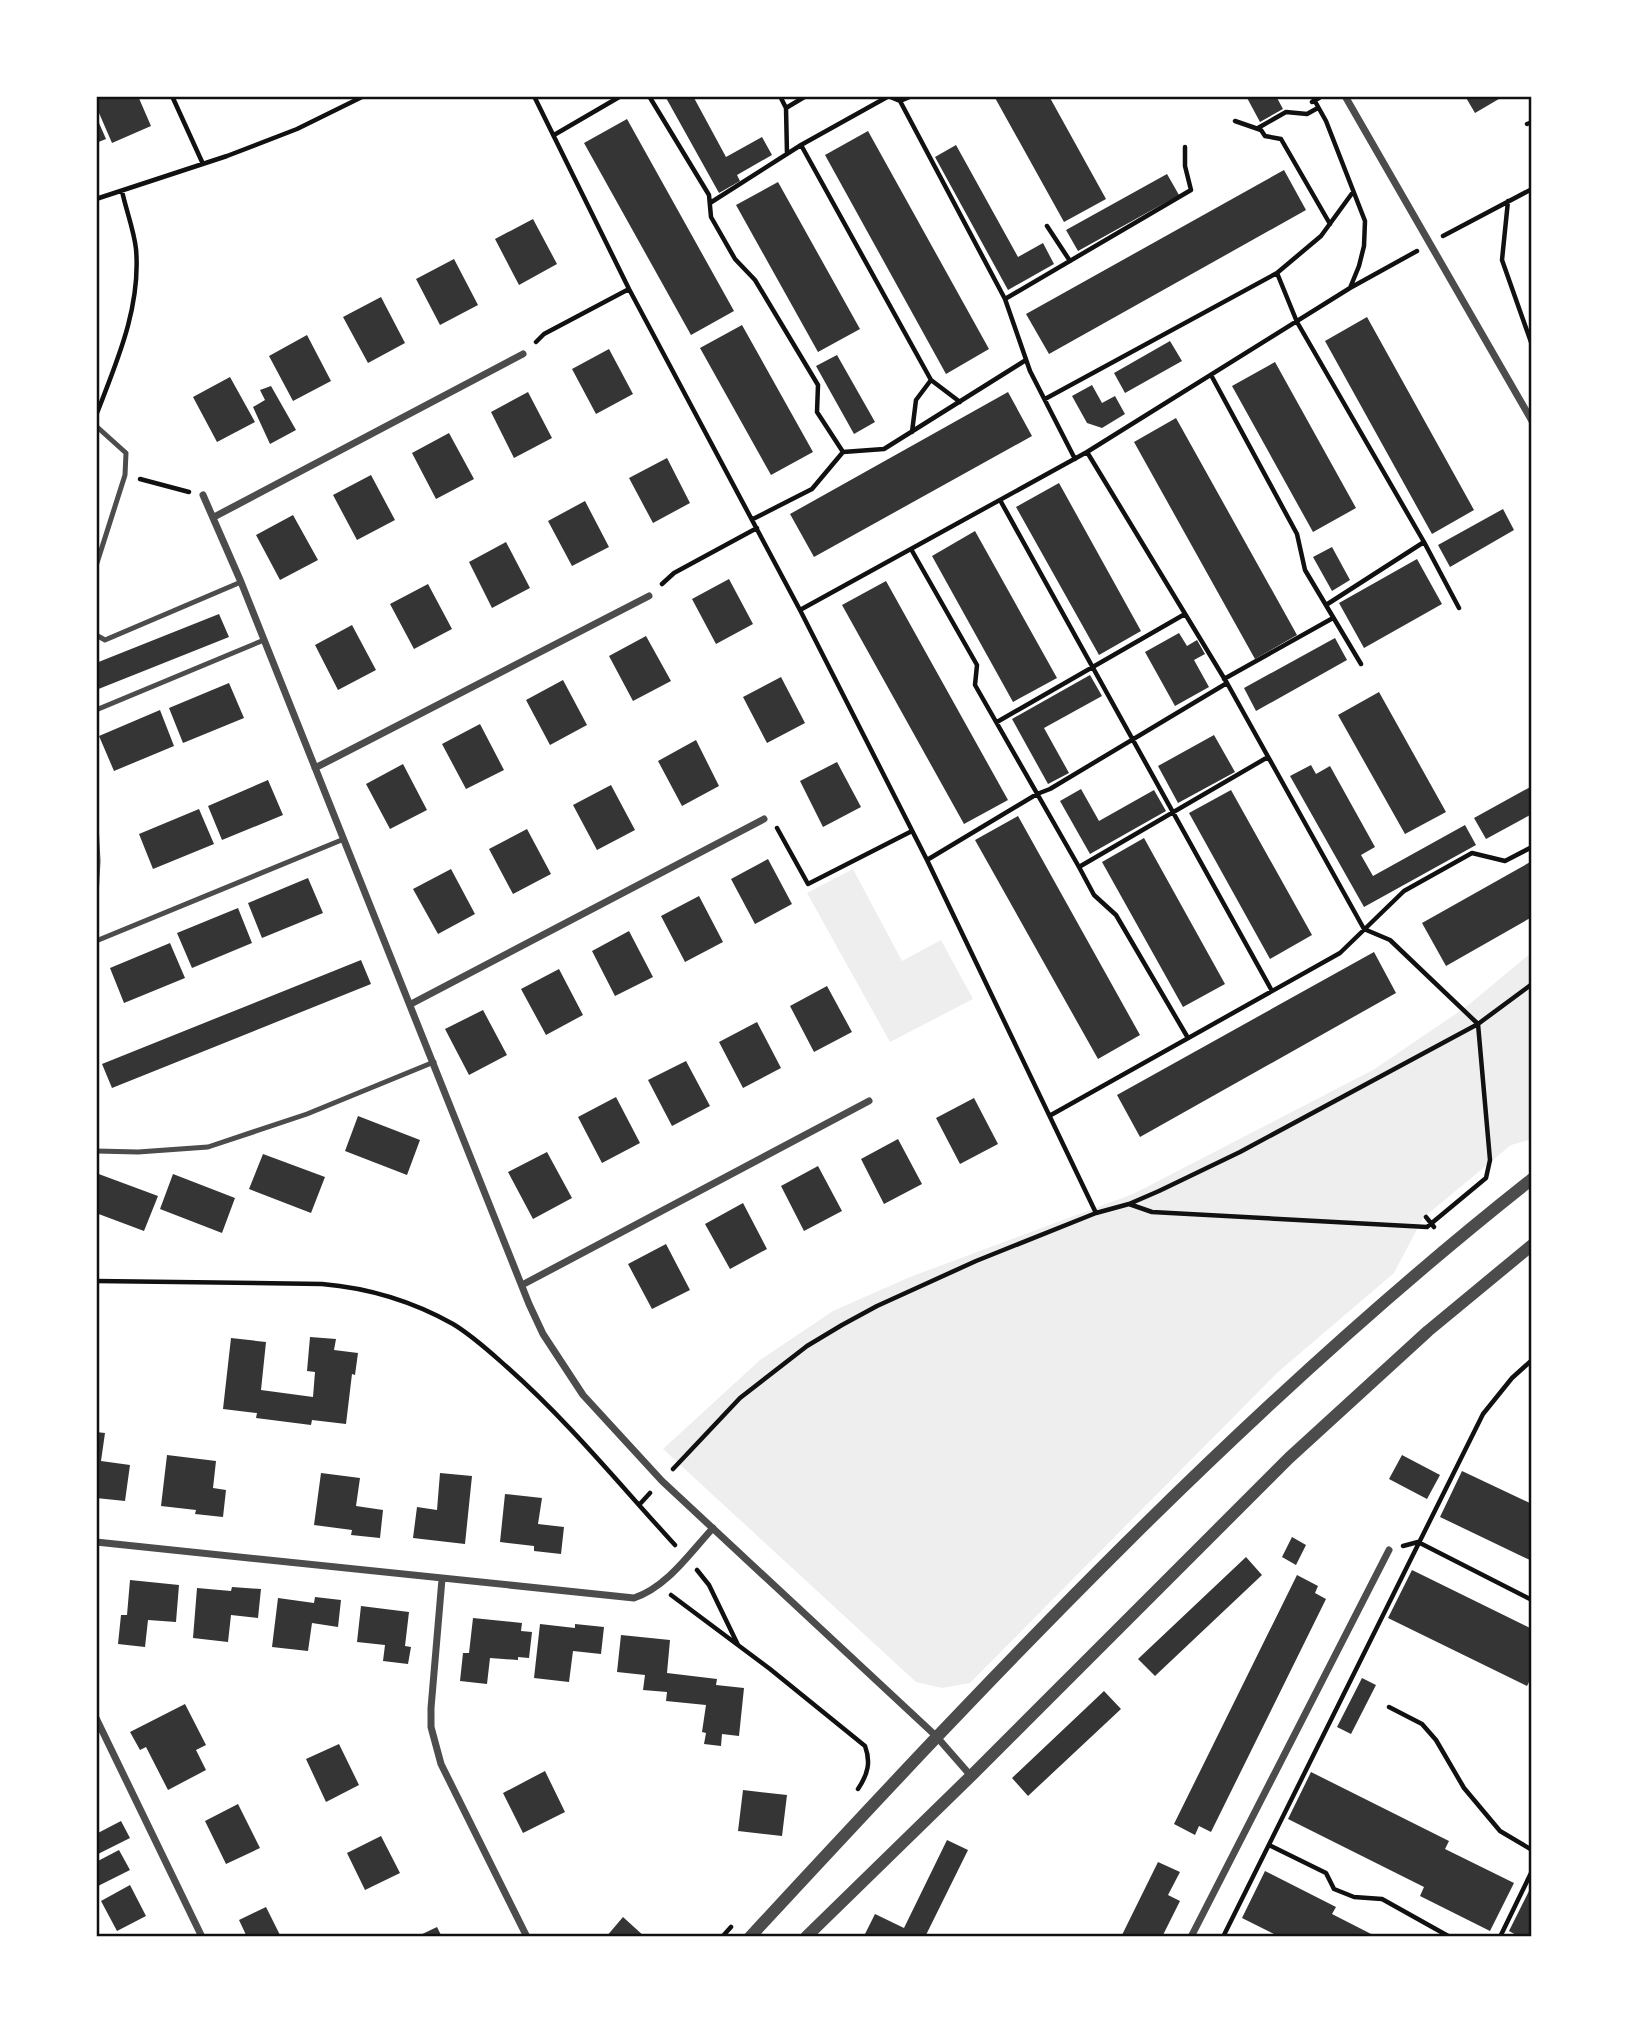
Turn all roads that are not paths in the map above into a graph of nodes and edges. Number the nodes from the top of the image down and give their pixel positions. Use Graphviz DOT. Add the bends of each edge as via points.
graph roads {
  1 [pos="1345,96"];
  2 [pos="523,354"];
  3 [pos="1532,421"];
  4 [pos="96,426"];
  5 [pos="203,495"];
  6 [pos="214,517"];
  7 [pos="96,566"];
  8 [pos="241,582"];
  9 [pos="649,596"];
  10 [pos="96,635"];
  11 [pos="264,640"];
  12 [pos="96,710"];
  13 [pos="315,768"];
  14 [pos="764,819"];
  15 [pos="96,824"];
  16 [pos="344,839"];
  17 [pos="96,897"];
  18 [pos="96,942"];
  19 [pos="411,1004"];
  20 [pos="434,1062"];
  21 [pos="869,1101"];
  22 [pos="96,1151"];
  23 [pos="1532,1179"];
  24 [pos="1532,1245"];
  25 [pos="522,1284"];
  26 [pos="713,1528"];
  27 [pos="96,1543"];
  28 [pos="1389,1550"];
  29 [pos="442,1579"];
  30 [pos="96,1718"];
  31 [pos="936,1736"];
  32 [pos="971,1776"];
  33 [pos="202,1937"];
  34 [pos="527,1937"];
  35 [pos="750,1937"];
  36 [pos="806,1937"];
  37 [pos="1191,1937"];
  1 -- 3 [label="street"];
  2 -- 6 [label="street"];
  4 -- 7 [label="lane" via="127,453 125,475"];
  5 -- 6 [label="street"];
  6 -- 8 [label="street"];
  8 -- 10 [label="lane" via="105,640"];
  8 -- 11 [label="street"];
  9 -- 13 [label="street"];
  11 -- 12 [label="lane"];
  11 -- 13 [label="street"];
  13 -- 16 [label="street"];
  14 -- 19 [label="street"];
  15 -- 17 [label="lane"];
  16 -- 18 [label="lane"];
  16 -- 19 [label="street"];
  19 -- 20 [label="street"];
  20 -- 22 [label="lane" via="307,1114 208,1147"];
  20 -- 25 [label="street"];
  21 -- 25 [label="street"];
  23 -- 31 [label="street" via="1400,1287 1254,1420"];
  24 -- 32 [label="street" via="1428,1331 1289,1458"];
  25 -- 26 [label="street" via="543,1334 583,1395"];
  26 -- 29 [label="street" via="659,1585 634,1598"];
  26 -- 31 [label="street"];
  27 -- 29 [label="street"];
  28 -- 37 [label="street"];
  29 -- 34 [label="street" via="431,1708 433,1739"];
  30 -- 33 [label="street"];
  31 -- 32 [label="street"];
  31 -- 35 [label="street"];
  32 -- 36 [label="street"];
}
